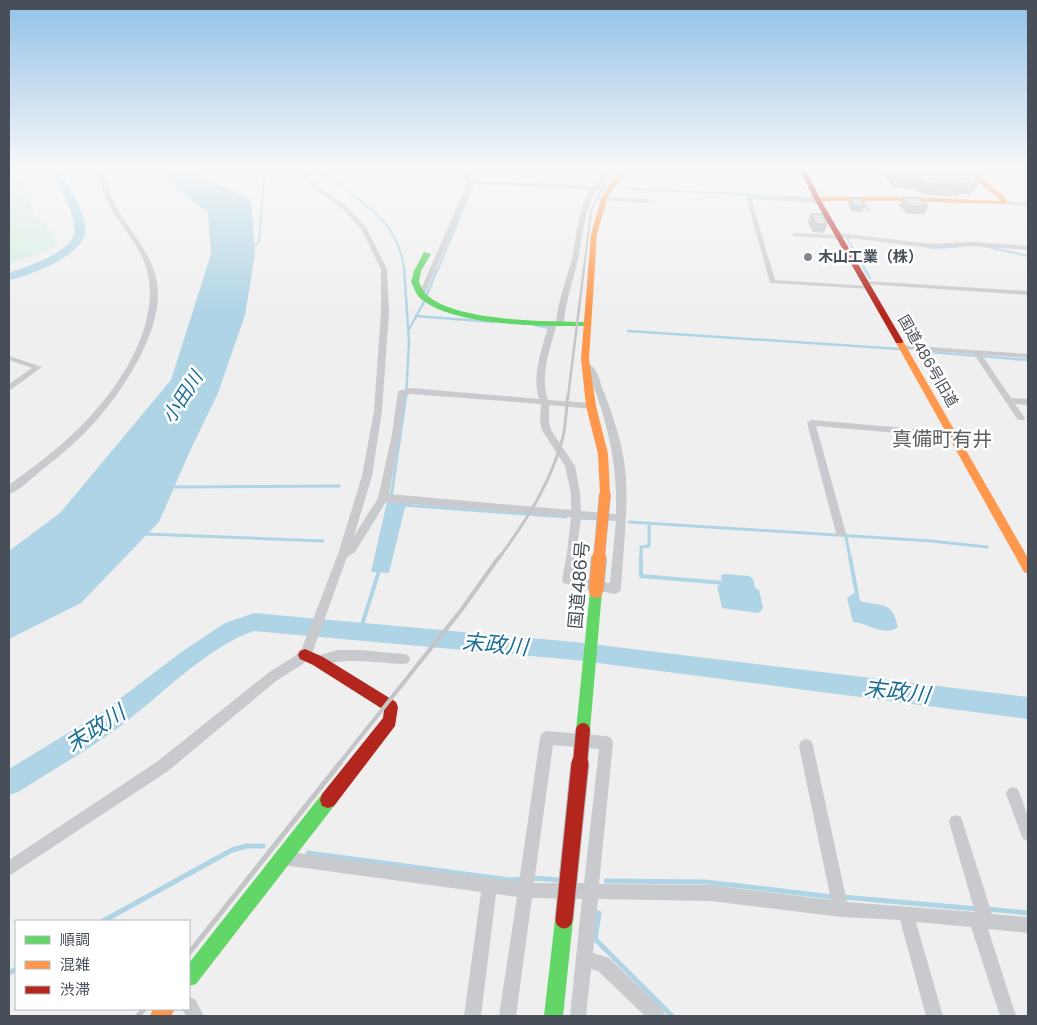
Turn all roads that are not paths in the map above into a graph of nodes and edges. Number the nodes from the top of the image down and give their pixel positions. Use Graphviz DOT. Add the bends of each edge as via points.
graph roads {
  1 [pos="118,216"];
  2 [pos="352,216"];
  3 [pos="457,216"];
  4 [pos="581,216"];
  5 [pos="600,216"];
  6 [pos="753,216"];
  7 [pos="827,216"];
  8 [pos="795,235"];
  9 [pos="839,236"];
  10 [pos="1028,248"];
  11 [pos="427,254"];
  12 [pos="867,285"];
  13 [pos="1028,293"];
  14 [pos="424,299"];
  15 [pos="557,323"];
  16 [pos="588,324"];
  17 [pos="903,347"];
  18 [pos="978,355"];
  19 [pos="1028,356"];
  20 [pos="9,358"];
  21 [pos="585,359"];
  22 [pos="9,388"];
  23 [pos="1008,401"];
  24 [pos="544,402"];
  25 [pos="1028,402"];
  26 [pos="591,406"];
  27 [pos="1020,418"];
  28 [pos="954,435"];
  29 [pos="9,490"];
  30 [pos="390,498"];
  31 [pos="575,513"];
  32 [pos="620,518"];
  33 [pos="841,533"];
  34 [pos="1024,552"];
  35 [pos="343,554"];
  36 [pos="1028,569"];
  37 [pos="308,649"];
  38 [pos="404,659"];
  39 [pos="318,661"];
  40 [pos="806,746"];
  41 [pos="1013,794"];
  42 [pos="956,822"];
  43 [pos="1028,834"];
  44 [pos="283,858"];
  45 [pos="9,869"];
  46 [pos="526,882"];
  47 [pos="489,886"];
  48 [pos="591,891"];
  49 [pos="840,901"];
  50 [pos="906,912"];
  51 [pos="982,915"];
  52 [pos="1028,925"];
  53 [pos="584,959"];
  54 [pos="190,976"];
  55 [pos="472,1016"];
  56 [pos="507,1016"];
  57 [pos="554,1016"];
  58 [pos="578,1016"];
  59 [pos="657,1016"];
  60 [pos="934,1016"];
  61 [pos="1008,1016"];
  1 -- 29 [label="street" via="146,258 153,276 155,294 151,318 138,354 97,414"];
  2 -- 35 [label="street" via="364,228 384,269 384,346 378,412 367,476"];
  3 -- 14 [label="street"];
  4 -- 15 [label="street" via="573,269"];
  5 -- 16 [label="main road, 国道486号" via="594,234"];
  6 -- 12 [label="street" via="772,282"];
  7 -- 9 [label="main road, 国道486号旧道"];
  8 -- 9 [label="street"];
  9 -- 10 [label="street" via="931,246 975,244"];
  9 -- 12 [label="main road, 国道486号旧道"];
  11 -- 14 [label="main road" via="414,282"];
  12 -- 13 [label="street"];
  12 -- 17 [label="main road, 国道486号旧道"];
  14 -- 15 [label="main road" via="458,315"];
  15 -- 16 [label="main road"];
  15 -- 24 [label="street" via="543,364 541,390"];
  16 -- 21 [label="main road, 国道486号"];
  17 -- 18 [label="street"];
  17 -- 28 [label="main road, 国道486号旧道"];
  18 -- 19 [label="street"];
  18 -- 23 [label="street"];
  20 -- 22 [label="street" via="38,367"];
  21 -- 26 [label="main road, 国道486号"];
  21 -- 32 [label="street" via="601,396 617,452"];
  23 -- 25 [label="street"];
  23 -- 27 [label="street"];
  24 -- 26 [label="street"];
  24 -- 30 [label="street" via="407,392 401,395"];
  24 -- 31 [label="street" via="545,424 571,468"];
  26 -- 57 [label="main road, 国道486号, bridge" via="603,454 605,494"];
  28 -- 33 [label="street" via="810,423"];
  28 -- 34 [label="main road, 国道486号旧道"];
  30 -- 31 [label="street"];
  30 -- 35 [label="street" via="351,549"];
  31 -- 32 [label="street"];
  31 -- 32 [label="street" via="567,580 615,589"];
  34 -- 36 [label="main road, 国道486号旧道"];
  35 -- 37 [label="street"];
  37 -- 39 [label="main road"];
  37 -- 45 [label="street" via="163,766"];
  38 -- 39 [label="street" via="348,656 326,657"];
  39 -- 44 [label="main road" via="391,707 390,721"];
  40 -- 49 [label="street"];
  41 -- 43 [label="street"];
  42 -- 51 [label="street"];
  44 -- 47 [label="street"];
  44 -- 54 [label="main road"];
  46 -- 47 [label="street"];
  46 -- 48 [label="street"];
  46 -- 48 [label="street" via="547,738 606,743"];
  46 -- 56 [label="street"];
  47 -- 55 [label="street"];
  48 -- 49 [label="street" via="710,893"];
  48 -- 53 [label="street"];
  49 -- 50 [label="street"];
  50 -- 51 [label="street"];
  50 -- 60 [label="street"];
  51 -- 52 [label="street"];
  51 -- 61 [label="street"];
  53 -- 58 [label="street"];
  53 -- 59 [label="street" via="603,964"];
}
